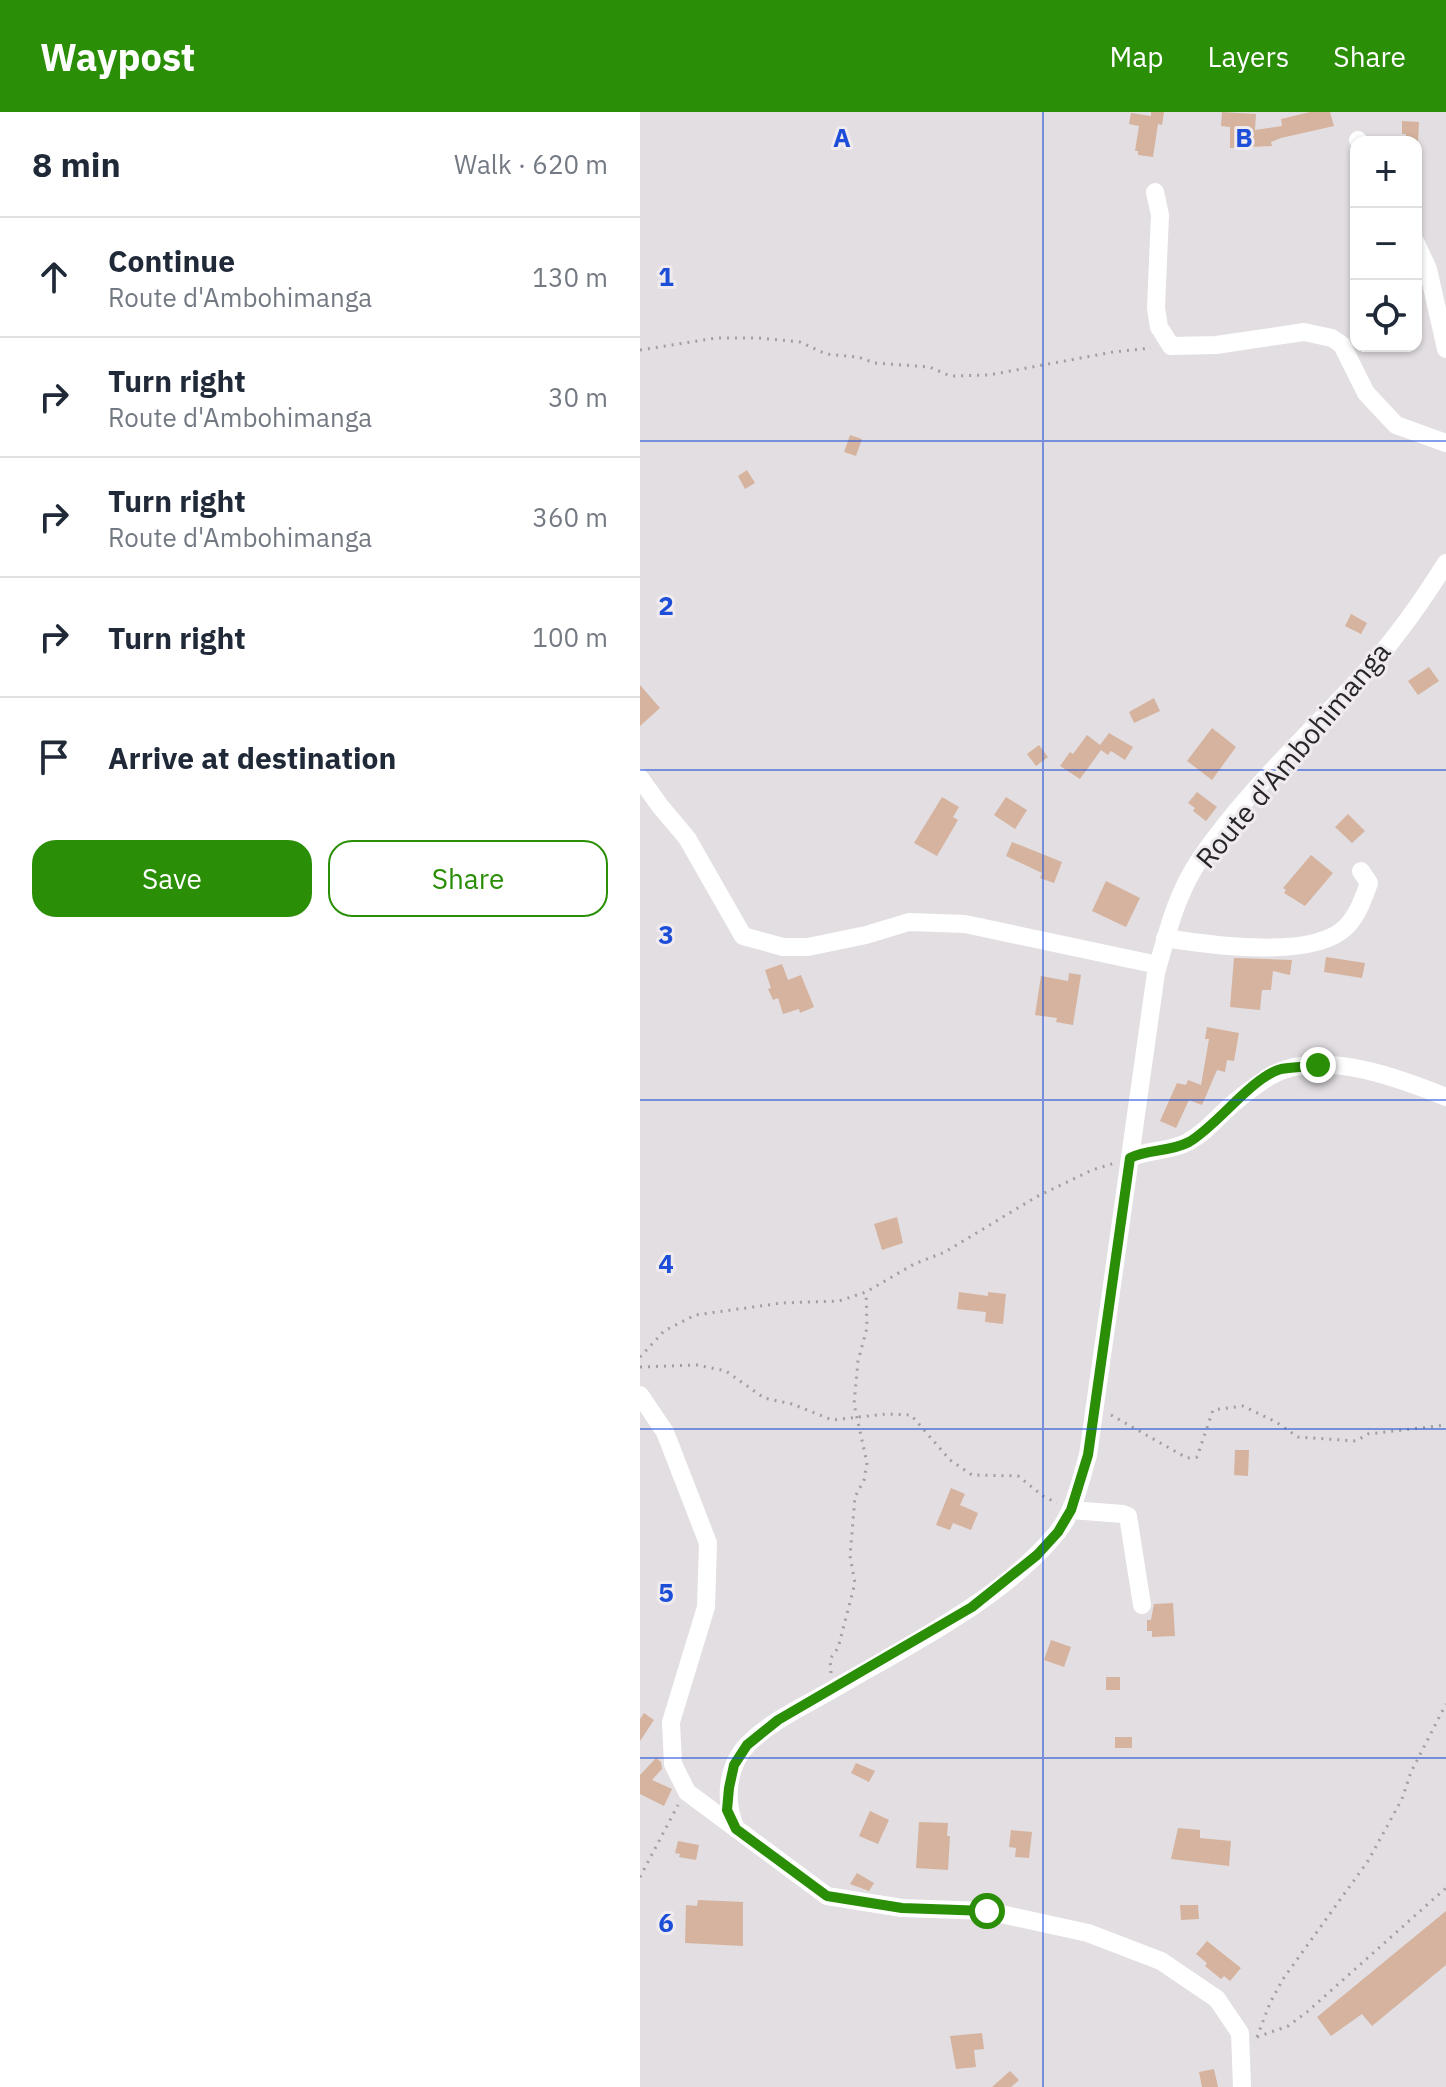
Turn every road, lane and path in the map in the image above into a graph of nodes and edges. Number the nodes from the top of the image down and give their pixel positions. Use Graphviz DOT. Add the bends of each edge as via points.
graph roads {
  1 [pos="1155,192"];
  2 [pos="1422,256"];
  3 [pos="1171,346"];
  4 [pos="1446,349"];
  5 [pos="640,350"];
  6 [pos="1446,443"];
  7 [pos="1446,563"];
  8 [pos="640,778"];
  9 [pos="1361,871"];
  10 [pos="1165,938"];
  11 [pos="1158,965"];
  12 [pos="1446,1097"];
  13 [pos="1130,1158"];
  14 [pos="866,1292"];
  15 [pos="640,1357"];
  16 [pos="640,1367"];
  17 [pos="640,1395"];
  18 [pos="1095,1406"];
  19 [pos="856,1417"];
  20 [pos="1446,1425"];
  21 [pos="1071,1510"];
  22 [pos="1142,1605"];
  23 [pos="835,1688"];
  24 [pos="1446,1704"];
  25 [pos="732,1773"];
  26 [pos="687,1792"];
  27 [pos="736,1829"];
  28 [pos="640,1877"];
  29 [pos="1446,1888"];
  30 [pos="1257,2037"];
  31 [pos="1240,2046"];
  32 [pos="1242,2087"];
  1 -- 3 [label="street" via="1160,215 1156,308 1159,327"];
  2 -- 4 [label="street"];
  3 -- 5 [label="path" via="989,375 951,376 929,367 875,363 826,354 800,342 759,338 716,338"];
  3 -- 6 [label="street" via="1304,332 1332,338 1342,345 1366,393 1396,425"];
  7 -- 10 [label="street, Route d'Ambohimanga" via="1421,604 1364,673 1199,861"];
  8 -- 11 [label="street" via="687,838 743,936 783,947 808,947 909,922 965,924"];
  9 -- 10 [label="street" via="1369,883 1356,915 1326,941 1279,948"];
  10 -- 11 [label="street, Route d'Ambohimanga"];
  11 -- 13 [label="street, Route d'Ambohimanga"];
  12 -- 13 [label="street" via="1357,1068 1279,1070 1189,1141"];
  13 -- 14 [label="path" via="1036,1197"];
  13 -- 18 [label="street, Route d'Ambohimanga"];
  14 -- 15 [label="path" via="839,1301 695,1315 664,1331"];
  14 -- 19 [label="path"];
  16 -- 19 [label="path" via="697,1365 726,1371 764,1398 832,1420"];
  17 -- 26 [label="street" via="665,1432 708,1543 706,1607 671,1722 673,1764"];
  18 -- 20 [label="path" via="1187,1458 1197,1457 1213,1410 1234,1407 1243,1406 1298,1437 1356,1441 1368,1434"];
  18 -- 21 [label="street, Route d'Ambohimanga" via="1088,1455"];
  19 -- 21 [label="path" via="911,1415 950,1460 972,1475 1018,1476"];
  19 -- 23 [label="path" via="867,1463 855,1497 850,1556 855,1583 829,1664"];
  21 -- 22 [label="street" via="1128,1516"];
  21 -- 23 [label="street, Route d'Ambohimanga" via="1037,1555 972,1607"];
  23 -- 25 [label="street, Route d'Ambohimanga" via="778,1720 747,1745"];
  24 -- 30 [label="path" via="1368,1861 1283,1979"];
  25 -- 26 [label="street" via="719,1787"];
  25 -- 27 [label="street, Route d'Ambohimanga" via="727,1810"];
  26 -- 27 [label="street"];
  26 -- 28 [label="path"];
  27 -- 31 [label="street" via="827,1896 902,1908 987,1911 1088,1933 1161,1961 1217,1999 1240,2033"];
  29 -- 30 [label="path" via="1307,2012 1288,2026"];
  30 -- 31 [label="path"];
  31 -- 32 [label="street"];
}
